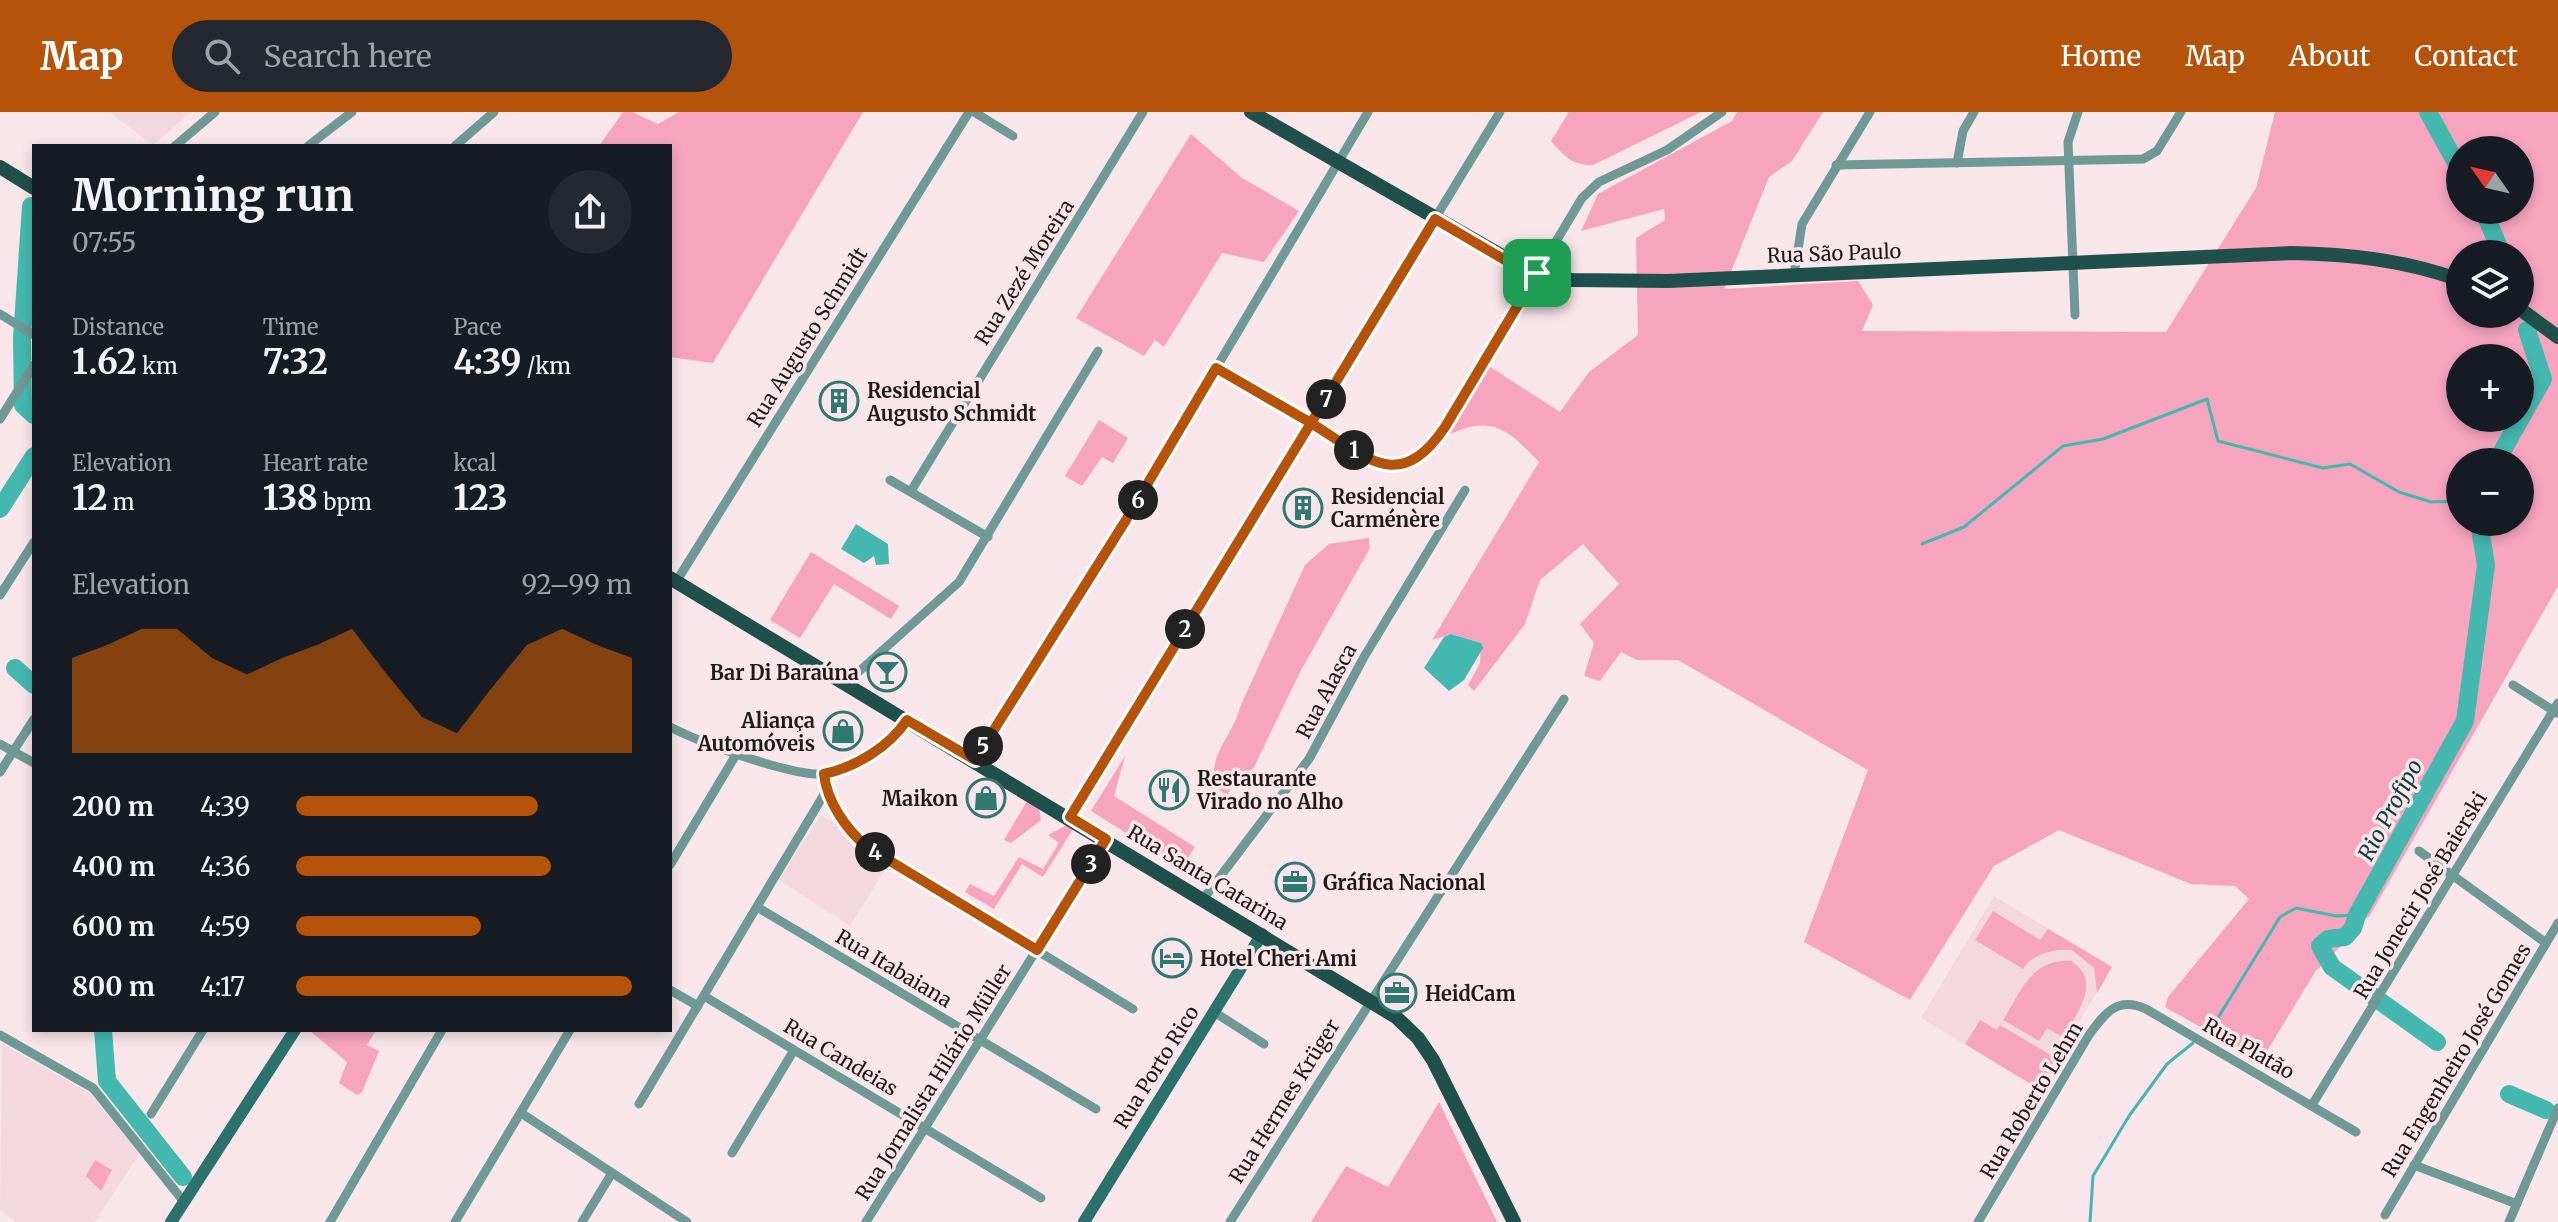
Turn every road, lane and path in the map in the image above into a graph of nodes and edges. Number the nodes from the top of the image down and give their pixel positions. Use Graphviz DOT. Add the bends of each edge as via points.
graph roads {
  1 [pos="215,112"];
  2 [pos="352,112"];
  3 [pos="494,112"];
  4 [pos="972,112"];
  5 [pos="1143,112"];
  6 [pos="1251,112"];
  7 [pos="1368,112"];
  8 [pos="1500,112"];
  9 [pos="1722,112"];
  10 [pos="1870,112"];
  11 [pos="1974,112"];
  12 [pos="2078,112"];
  13 [pos="2181,112"];
  14 [pos="1013,136"];
  15 [pos="177,144"];
  16 [pos="311,144"];
  17 [pos="457,144"];
  18 [pos="2069,161"];
  19 [pos="1338,162"];
  20 [pos="1957,163"];
  21 [pos="1836,165"];
  22 [pos="0,167"];
  23 [pos="32,187"];
  24 [pos="1435,219"];
  25 [pos="2073,263"];
  26 [pos="1537,273"];
  27 [pos="1794,275"];
  28 [pos="2446,277"];
  29 [pos="0,314"];
  30 [pos="2075,315"];
  31 [pos="2534,319"];
  32 [pos="32,334"];
  33 [pos="2558,337"];
  34 [pos="1098,351"];
  35 [pos="32,368"];
  36 [pos="1216,368"];
  37 [pos="0,419"];
  38 [pos="1311,423"];
  39 [pos="890,480"];
  40 [pos="1465,490"];
  41 [pos="911,491"];
  42 [pos="988,537"];
  43 [pos="32,545"];
  44 [pos="673,580"];
  45 [pos="0,595"];
  46 [pos="845,684"];
  47 [pos="2513,685"];
  48 [pos="1564,699"];
  49 [pos="2556,709"];
  50 [pos="907,720"];
  51 [pos="32,722"];
  52 [pos="672,728"];
  53 [pos="0,744"];
  54 [pos="13,751"];
  55 [pos="737,753"];
  56 [pos="975,760"];
  57 [pos="32,762"];
  58 [pos="0,772"];
  59 [pos="824,774"];
  60 [pos="826,791"];
  61 [pos="1070,817"];
  62 [pos="1106,839"];
  63 [pos="2419,851"];
  64 [pos="672,862"];
  65 [pos="2453,875"];
  66 [pos="1204,898"];
  67 [pos="757,907"];
  68 [pos="2558,923"];
  69 [pos="1262,934"];
  70 [pos="2546,943"];
  71 [pos="1037,950"];
  72 [pos="672,991"];
  73 [pos="704,996"];
  74 [pos="1371,1000"];
  75 [pos="2121,1003"];
  76 [pos="698,1006"];
  77 [pos="1133,1009"];
  78 [pos="1214,1012"];
  79 [pos="202,1032"];
  80 [pos="294,1032"];
  81 [pos="441,1032"];
  82 [pos="569,1032"];
  83 [pos="0,1035"];
  84 [pos="980,1040"];
  85 [pos="1264,1044"];
  86 [pos="794,1050"];
  87 [pos="639,1104"];
  88 [pos="2312,1105"];
  89 [pos="1096,1109"];
  90 [pos="2557,1111"];
  91 [pos="521,1113"];
  92 [pos="151,1114"];
  93 [pos="925,1129"];
  94 [pos="2356,1132"];
  95 [pos="732,1153"];
  96 [pos="2414,1165"];
  97 [pos="612,1173"];
  98 [pos="1041,1198"];
  99 [pos="184,1202"];
  100 [pos="2517,1204"];
  101 [pos="2385,1215"];
  102 [pos="872,1220"];
  103 [pos="171,1222"];
  104 [pos="330,1222"];
  105 [pos="455,1222"];
  106 [pos="582,1222"];
  107 [pos="687,1222"];
  108 [pos="1084,1222"];
  109 [pos="1230,1222"];
  110 [pos="1514,1222"];
  111 [pos="1978,1222"];
  112 [pos="2509,1222"];
  1 -- 15 [label="street"];
  2 -- 16 [label="street"];
  3 -- 17 [label="street"];
  4 -- 14 [label="street"];
  4 -- 44 [label="street, Rua Augusto Schmidt"];
  5 -- 41 [label="street, Rua Zezé Moreira"];
  6 -- 19 [label="main road, Rua São Paulo"];
  7 -- 19 [label="street"];
  8 -- 24 [label="street"];
  9 -- 26 [label="street" via="1667,150 1590,189"];
  10 -- 21 [label="street"];
  11 -- 20 [label="street" via="1963,131"];
  12 -- 18 [label="street" via="2068,132"];
  13 -- 18 [label="street" via="2150,157"];
  18 -- 20 [label="street"];
  18 -- 25 [label="street"];
  19 -- 24 [label="main road, Rua São Paulo"];
  19 -- 36 [label="street"];
  20 -- 21 [label="street"];
  21 -- 27 [label="street" via="1802,224"];
  22 -- 23 [label="main road"];
  24 -- 26 [label="main road, Rua São Paulo"];
  24 -- 38 [label="street"];
  25 -- 27 [label="main road, Rua São Paulo"];
  25 -- 28 [label="main road, Rua São Paulo" via="2350,254"];
  25 -- 30 [label="street"];
  26 -- 27 [label="main road, Rua São Paulo" via="1629,282"];
  26 -- 38 [label="street" via="1445,427 1412,462 1386,467"];
  29 -- 32 [label="street"];
  31 -- 33 [label="main road"];
  34 -- 42 [label="street"];
  35 -- 37 [label="street"];
  36 -- 38 [label="street"];
  36 -- 56 [label="street"];
  38 -- 61 [label="street"];
  39 -- 41 [label="street"];
  40 -- 66 [label="street, Rua Alasca" via="1309,759"];
  41 -- 42 [label="street"];
  42 -- 46 [label="street" via="951,591"];
  43 -- 45 [label="street"];
  44 -- 46 [label="main road, Rua Santa Catarina"];
  46 -- 50 [label="main road, Rua Santa Catarina"];
  47 -- 49 [label="street"];
  48 -- 74 [label="street, Rua Hermes Krüger"];
  49 -- 65 [label="street, Rua Jonecir José Baierski"];
  50 -- 56 [label="main road, Rua Santa Catarina"];
  50 -- 59 [label="street" via="881,747"];
  51 -- 54 [label="street"];
  52 -- 55 [label="street"];
  53 -- 54 [label="street"];
  54 -- 57 [label="street"];
  54 -- 58 [label="street"];
  55 -- 59 [label="street"];
  55 -- 64 [label="street"];
  56 -- 61 [label="main road, Rua Santa Catarina"];
  59 -- 60 [label="street"];
  60 -- 67 [label="street"];
  60 -- 71 [label="street" via="867,847"];
  61 -- 62 [label="main road, Rua Santa Catarina"];
  62 -- 66 [label="main road, Rua Santa Catarina"];
  62 -- 71 [label="street, Rua Jornalista Hilário Müller"];
  63 -- 65 [label="street"];
  65 -- 70 [label="street"];
  65 -- 88 [label="street, Rua Jonecir José Baierski"];
  66 -- 69 [label="main road, Rua Santa Catarina"];
  67 -- 73 [label="street"];
  67 -- 84 [label="street, Rua Itabaiana"];
  68 -- 70 [label="street, Rua Engenheiro José Gomes"];
  69 -- 74 [label="main road, Rua Santa Catarina"];
  69 -- 78 [label="main road, Rua Porto Rico"];
  70 -- 96 [label="street, Rua Engenheiro José Gomes"];
  71 -- 77 [label="street"];
  71 -- 84 [label="street, Rua Jornalista Hilário Müller"];
  72 -- 76 [label="street"];
  73 -- 76 [label="street"];
  73 -- 86 [label="street, Rua Candeias"];
  74 -- 109 [label="street, Rua Hermes Krüger"];
  74 -- 110 [label="main road, Rua Santa Catarina" via="1425,1047"];
  75 -- 88 [label="street, Rua Platão" via="2146,1009"];
  75 -- 111 [label="street, Rua Roberto Lehm" via="2089,1035"];
  76 -- 87 [label="street"];
  78 -- 85 [label="street"];
  78 -- 108 [label="main road, Rua Porto Rico"];
  79 -- 92 [label="street"];
  80 -- 99 [label="main road"];
  81 -- 104 [label="street"];
  82 -- 91 [label="street"];
  83 -- 99 [label="street" via="93,1088"];
  84 -- 89 [label="street, Rua Itabaiana"];
  84 -- 93 [label="street, Rua Jornalista Hilário Müller"];
  86 -- 93 [label="street, Rua Candeias"];
  86 -- 95 [label="street"];
  88 -- 94 [label="street, Rua Platão"];
  90 -- 100 [label="street"];
  91 -- 97 [label="street"];
  91 -- 105 [label="street"];
  93 -- 98 [label="street, Rua Candeias"];
  93 -- 102 [label="street, Rua Jornalista Hilário Müller"];
  96 -- 100 [label="street"];
  96 -- 101 [label="street, Rua Engenheiro José Gomes"];
  97 -- 106 [label="street"];
  97 -- 107 [label="street"];
  99 -- 103 [label="main road"];
  100 -- 112 [label="street"];
}
